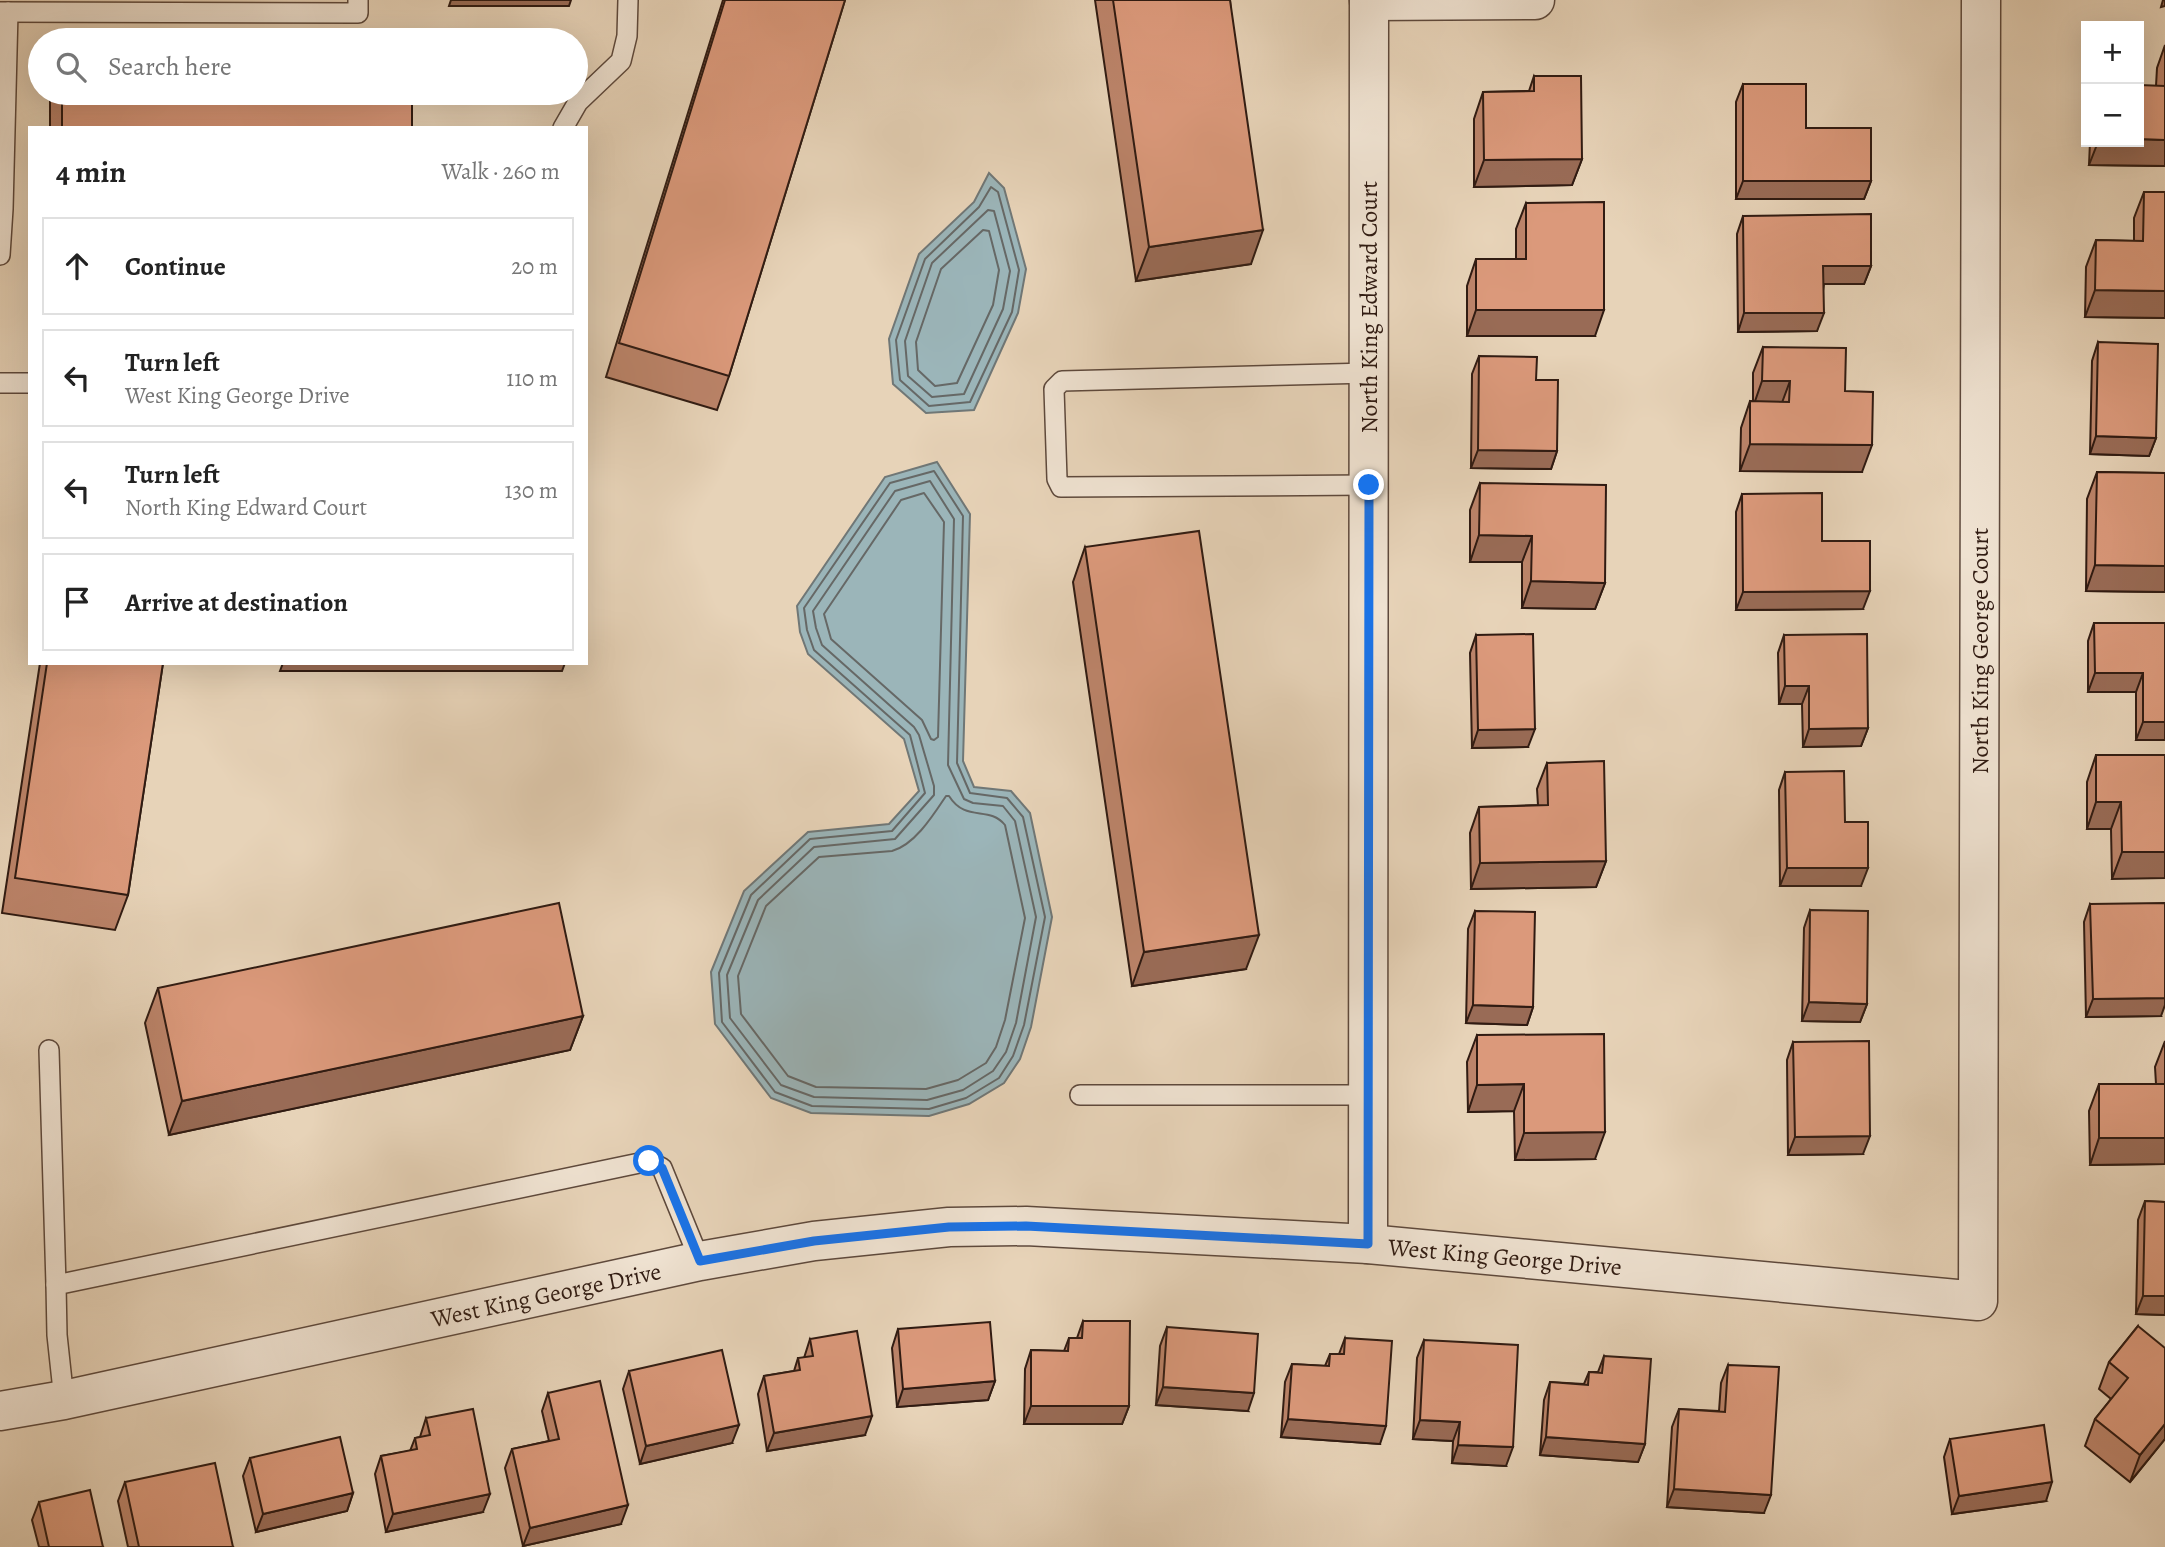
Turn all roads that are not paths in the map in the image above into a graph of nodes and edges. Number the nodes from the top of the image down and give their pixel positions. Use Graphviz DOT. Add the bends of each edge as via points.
graph roads {
  1 [pos="358,0"];
  2 [pos="628,0"];
  3 [pos="1535,0"];
  4 [pos="1981,0"];
  5 [pos="1369,1"];
  6 [pos="4,12"];
  7 [pos="588,92"];
  8 [pos="576,105"];
  9 [pos="564,126"];
  10 [pos="0,255"];
  11 [pos="1369,373"];
  12 [pos="0,383"];
  13 [pos="28,383"];
  14 [pos="1369,485"];
  15 [pos="48,1050"];
  16 [pos="1080,1095"];
  17 [pos="1368,1095"];
  18 [pos="1368,1244"];
  19 [pos="700,1261"];
  20 [pos="56,1285"];
  21 [pos="1978,1301"];
  22 [pos="64,1399"];
  23 [pos="0,1411"];
  1 -- 6 [label="lane" via="358,13"];
  2 -- 7 [label="lane" via="621,61"];
  3 -- 5 [label="street"];
  4 -- 21 [label="street, North King George Court"];
  5 -- 11 [label="street, North King Edward Court"];
  6 -- 10 [label="lane"];
  8 -- 9 [label="lane"];
  11 -- 14 [label="street, North King Edward Court"];
  11 -- 14 [label="lane" via="1062,381 1054,389 1061,487"];
  12 -- 13 [label="lane"];
  14 -- 17 [label="street, North King Edward Court"];
  15 -- 20 [label="lane"];
  16 -- 17 [label="lane"];
  17 -- 18 [label="street, North King Edward Court"];
  18 -- 19 [label="street, West King George Drive" via="1026,1226 949,1227 814,1241"];
  18 -- 21 [label="street, West King George Drive"];
  19 -- 20 [label="lane" via="662,1168 649,1161"];
  19 -- 22 [label="street, West King George Drive"];
  20 -- 22 [label="lane"];
  22 -- 23 [label="street, West King George Drive"];
}
